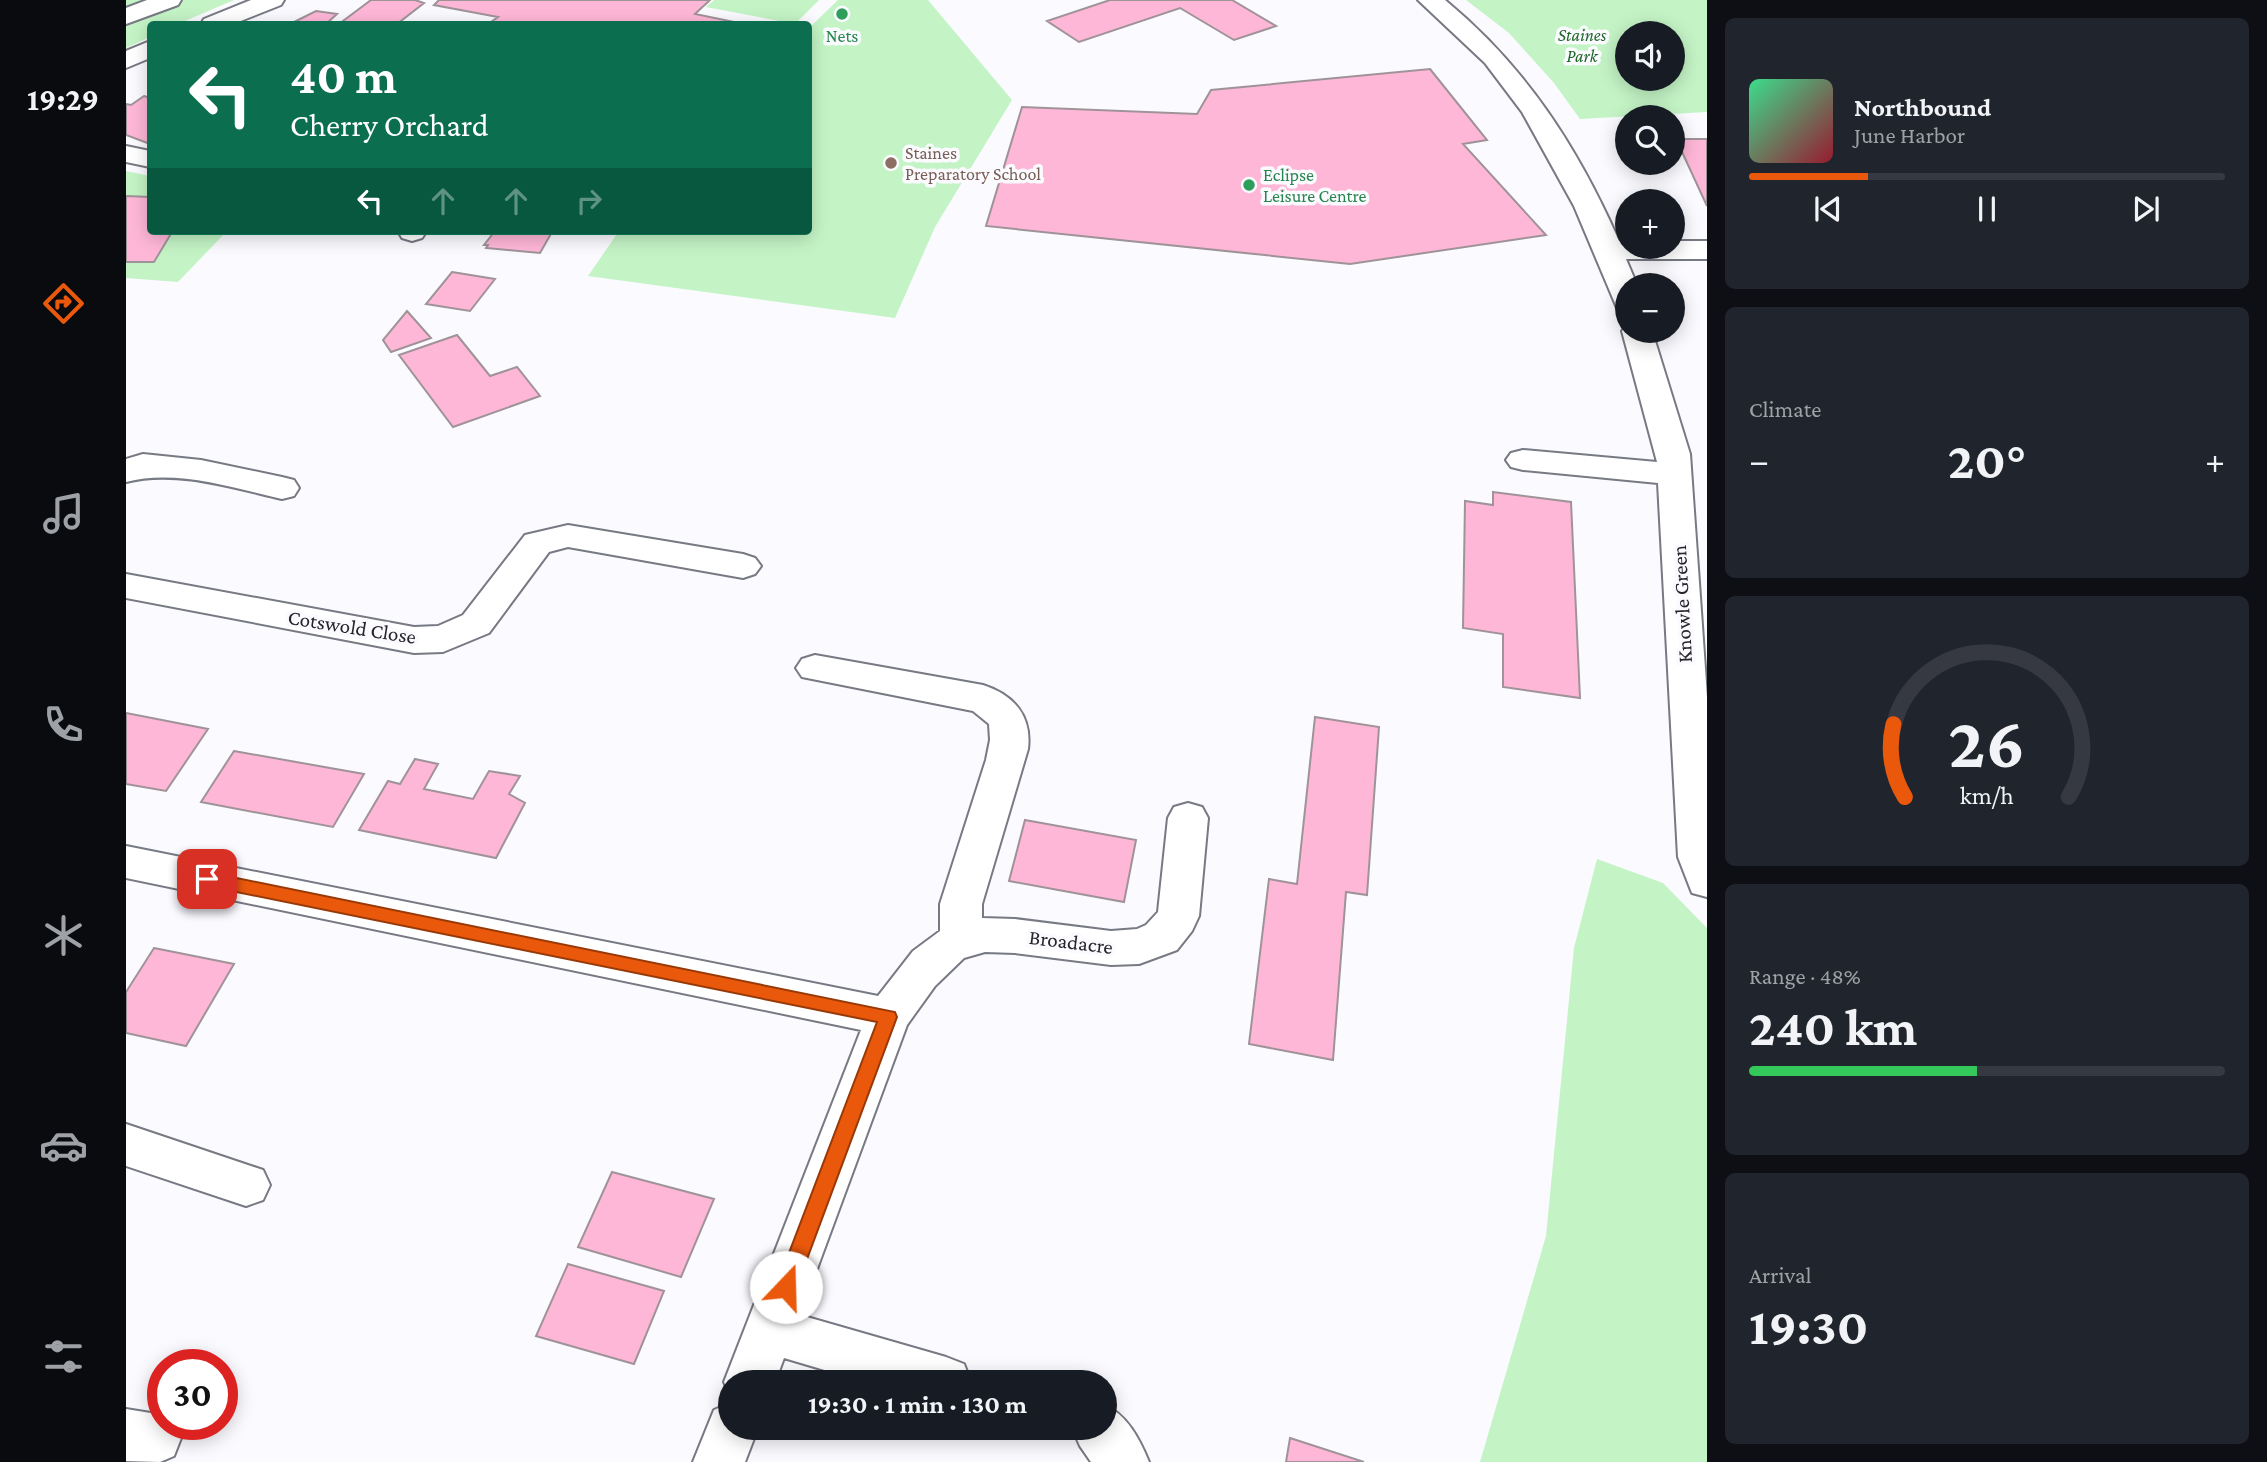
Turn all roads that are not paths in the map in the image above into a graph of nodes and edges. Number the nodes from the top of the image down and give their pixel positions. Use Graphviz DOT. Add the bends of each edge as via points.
graph roads {
  1 [pos="169,0"];
  2 [pos="272,0"];
  3 [pos="1430,0"];
  4 [pos="126,17"];
  5 [pos="220,21"];
  6 [pos="147,50"];
  7 [pos="126,60"];
  8 [pos="126,154"];
  9 [pos="147,158"];
  10 [pos="1607,250"];
  11 [pos="1707,250"];
  12 [pos="1616,273"];
  13 [pos="1641,343"];
  14 [pos="1523,460"];
  15 [pos="126,471"];
  16 [pos="1674,474"];
  17 [pos="282,488"];
  18 [pos="1693,533"];
  19 [pos="743,566"];
  20 [pos="126,586"];
  21 [pos="815,668"];
  22 [pos="1188,818"];
  23 [pos="126,862"];
  24 [pos="1707,881"];
  25 [pos="961,940"];
  26 [pos="888,1017"];
  27 [pos="126,1146"];
  28 [pos="246,1185"];
  29 [pos="770,1330"];
  30 [pos="755,1370"];
  31 [pos="905,1370"];
  32 [pos="727,1440"];
  33 [pos="1107,1440"];
  34 [pos="719,1462"];
  35 [pos="1123,1462"];
  1 -- 4 [label="street"];
  2 -- 5 [label="street"];
  3 -- 10 [label="street" via="1495,59 1536,114 1581,190"];
  6 -- 7 [label="street"];
  8 -- 9 [label="street"];
  10 -- 11 [label="street"];
  10 -- 12 [label="street"];
  13 -- 16 [label="street, Knowle Green" via="1673,454"];
  14 -- 16 [label="street"];
  15 -- 17 [label="street" via="143,465 166,467"];
  16 -- 18 [label="street, Knowle Green"];
  18 -- 24 [label="street, Knowle Green" via="1698,857"];
  19 -- 20 [label="street, Cotswold Close" via="568,536 537,543 476,624 443,639 414,640"];
  21 -- 25 [label="street" via="983,699 1007,718 1011,738 961,904"];
  22 -- 25 [label="street, Broadacre" via="1177,918 1160,938 1141,948 1112,949 993,933"];
  23 -- 26 [label="street"];
  25 -- 26 [label="street, Broadacre" via="939,952"];
  26 -- 29 [label="street, Broadacre"];
  27 -- 28 [label="street"];
  29 -- 30 [label="street, Broadacre"];
  29 -- 31 [label="street"];
  32 -- 34 [label="street"];
  33 -- 35 [label="street"];
}
